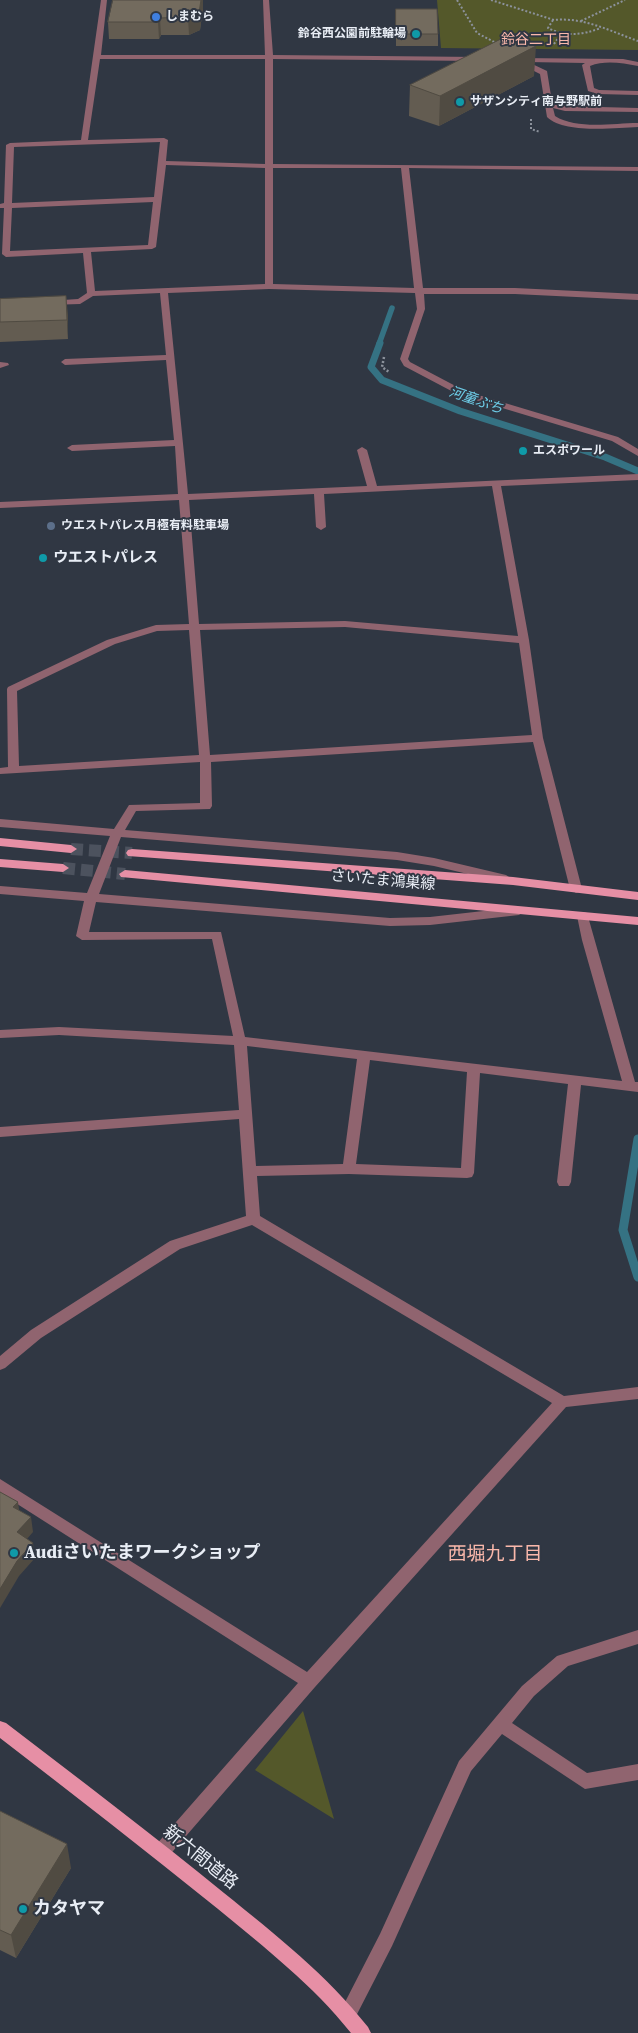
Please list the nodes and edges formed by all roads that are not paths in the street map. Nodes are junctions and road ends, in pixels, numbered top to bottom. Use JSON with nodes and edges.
{"nodes":[{"id":1,"x":104,"y":0,"type":"edge"},
{"id":2,"x":266,"y":0,"type":"edge"},
{"id":3,"x":97,"y":57,"type":"junction"},
{"id":4,"x":269,"y":57,"type":"junction"},
{"id":5,"x":486,"y":59,"type":"edge"},
{"id":6,"x":567,"y":60,"type":"junction"},
{"id":7,"x":597,"y":61,"type":"junction"},
{"id":8,"x":638,"y":64,"type":"edge"},
{"id":9,"x":544,"y":73,"type":"junction"},
{"id":10,"x":638,"y":92,"type":"edge"},
{"id":11,"x":550,"y":103,"type":"junction"},
{"id":12,"x":638,"y":110,"type":"edge"},
{"id":13,"x":638,"y":125,"type":"edge"},
{"id":14,"x":84,"y":143,"type":"junction"},
{"id":15,"x":162,"y":163,"type":"junction"},
{"id":16,"x":269,"y":166,"type":"junction"},
{"id":17,"x":405,"y":166,"type":"junction"},
{"id":18,"x":638,"y":169,"type":"edge"},
{"id":19,"x":158,"y":199,"type":"junction"},
{"id":20,"x":4,"y":206,"type":"edge"},
{"id":21,"x":87,"y":251,"type":"junction"},
{"id":22,"x":269,"y":286,"type":"junction"},
{"id":23,"x":420,"y":290,"type":"junction"},
{"id":24,"x":164,"y":291,"type":"junction"},
{"id":25,"x":91,"y":294,"type":"junction"},
{"id":26,"x":638,"y":297,"type":"edge"},
{"id":27,"x":45,"y":303,"type":"edge"},
{"id":28,"x":170,"y":358,"type":"junction"},
{"id":29,"x":65,"y":362,"type":"dead end"},
{"id":30,"x":179,"y":443,"type":"junction"},
{"id":31,"x":72,"y":448,"type":"dead end"},
{"id":32,"x":362,"y":450,"type":"dead end"},
{"id":33,"x":638,"y":453,"type":"edge"},
{"id":34,"x":636,"y":477,"type":"edge"},
{"id":35,"x":496,"y":483,"type":"junction"},
{"id":36,"x":372,"y":489,"type":"junction"},
{"id":37,"x":319,"y":492,"type":"junction"},
{"id":38,"x":182,"y":498,"type":"junction"},
{"id":39,"x":0,"y":505,"type":"edge"},
{"id":40,"x":321,"y":527,"type":"dead end"},
{"id":41,"x":194,"y":628,"type":"junction"},
{"id":42,"x":524,"y":640,"type":"junction"},
{"id":43,"x":538,"y":738,"type":"junction"},
{"id":44,"x":204,"y":758,"type":"junction"},
{"id":45,"x":0,"y":771,"type":"edge"},
{"id":46,"x":14,"y":771,"type":"junction"},
{"id":47,"x":0,"y":823,"type":"edge"},
{"id":48,"x":117,"y":833,"type":"junction"},
{"id":49,"x":0,"y":842,"type":"edge"},
{"id":50,"x":71,"y":849,"type":"tunnel mouth"},
{"id":51,"x":132,"y":853,"type":"tunnel mouth"},
{"id":52,"x":0,"y":863,"type":"edge"},
{"id":53,"x":63,"y":868,"type":"tunnel mouth"},
{"id":54,"x":125,"y":874,"type":"tunnel mouth"},
{"id":55,"x":513,"y":881,"type":"junction"},
{"id":56,"x":0,"y":890,"type":"edge"},
{"id":57,"x":576,"y":890,"type":"junction"},
{"id":58,"x":638,"y":896,"type":"edge"},
{"id":59,"x":91,"y":898,"type":"junction"},
{"id":60,"x":524,"y":910,"type":"junction"},
{"id":61,"x":583,"y":916,"type":"junction"},
{"id":62,"x":638,"y":920,"type":"edge"},
{"id":63,"x":0,"y":1034,"type":"edge"},
{"id":64,"x":240,"y":1041,"type":"junction"},
{"id":65,"x":364,"y":1055,"type":"junction"},
{"id":66,"x":474,"y":1068,"type":"junction"},
{"id":67,"x":575,"y":1080,"type":"junction"},
{"id":68,"x":634,"y":1087,"type":"edge"},
{"id":69,"x":245,"y":1114,"type":"junction"},
{"id":70,"x":0,"y":1132,"type":"edge"},
{"id":71,"x":349,"y":1169,"type":"junction"},
{"id":72,"x":249,"y":1171,"type":"junction"},
{"id":73,"x":564,"y":1182,"type":"dead end"},
{"id":74,"x":253,"y":1219,"type":"junction"},
{"id":75,"x":0,"y":1364,"type":"edge"},
{"id":76,"x":638,"y":1393,"type":"edge"},
{"id":77,"x":562,"y":1402,"type":"junction"},
{"id":78,"x":0,"y":1485,"type":"edge"},
{"id":79,"x":638,"y":1637,"type":"edge"},
{"id":80,"x":308,"y":1682,"type":"junction"},
{"id":81,"x":500,"y":1724,"type":"junction"},
{"id":82,"x":0,"y":1728,"type":"edge"},
{"id":83,"x":638,"y":1772,"type":"edge"},
{"id":84,"x":161,"y":1852,"type":"junction"},
{"id":85,"x":348,"y":2014,"type":"junction"},
{"id":86,"x":362,"y":2033,"type":"edge"}],
"edges":[{"from":1,"to":3,"type":"street"},
{"from":2,"to":4,"type":"street"},
{"from":3,"to":4,"type":"street"},
{"from":3,"to":14,"type":"street"},
{"from":4,"to":5,"type":"street"},
{"from":4,"to":16,"type":"street"},
{"from":6,"to":7,"type":"street"},
{"from":6,"to":9,"type":"street"},
{"from":6,"to":9,"type":"street"},
{"from":7,"to":8,"type":"street"},
{"from":7,"to":10,"type":"street"},
{"from":9,"to":11,"type":"street"},
{"from":11,"to":12,"type":"street"},
{"from":11,"to":13,"type":"street"},
{"from":14,"to":15,"type":"street"},
{"from":14,"to":20,"type":"street"},
{"from":15,"to":16,"type":"street"},
{"from":15,"to":19,"type":"street"},
{"from":16,"to":17,"type":"street"},
{"from":16,"to":22,"type":"street"},
{"from":17,"to":18,"type":"street"},
{"from":17,"to":23,"type":"street"},
{"from":19,"to":20,"type":"street"},
{"from":19,"to":21,"type":"street"},
{"from":20,"to":21,"type":"street"},
{"from":21,"to":25,"type":"street"},
{"from":22,"to":23,"type":"street"},
{"from":22,"to":24,"type":"street"},
{"from":23,"to":26,"type":"street"},
{"from":23,"to":33,"type":"street"},
{"from":24,"to":25,"type":"street"},
{"from":24,"to":28,"type":"street"},
{"from":25,"to":27,"type":"street"},
{"from":28,"to":29,"type":"street"},
{"from":28,"to":30,"type":"street"},
{"from":30,"to":31,"type":"street"},
{"from":30,"to":38,"type":"street"},
{"from":32,"to":36,"type":"street"},
{"from":34,"to":35,"type":"street"},
{"from":35,"to":36,"type":"street"},
{"from":35,"to":42,"type":"street"},
{"from":36,"to":37,"type":"street"},
{"from":37,"to":38,"type":"street"},
{"from":37,"to":40,"type":"street"},
{"from":38,"to":39,"type":"street"},
{"from":38,"to":41,"type":"street"},
{"from":41,"to":42,"type":"street"},
{"from":41,"to":44,"type":"street"},
{"from":41,"to":46,"type":"street"},
{"from":42,"to":43,"type":"street"},
{"from":43,"to":44,"type":"street"},
{"from":43,"to":57,"type":"street"},
{"from":44,"to":46,"type":"street"},
{"from":44,"to":48,"type":"street"},
{"from":45,"to":46,"type":"street"},
{"from":47,"to":48,"type":"street"},
{"from":48,"to":55,"type":"street"},
{"from":48,"to":59,"type":"street"},
{"from":49,"to":50,"type":"main road"},
{"from":51,"to":55,"type":"main road","name":"さいたま鴻巣線"},
{"from":52,"to":53,"type":"main road"},
{"from":54,"to":60,"type":"main road","name":"さいたま鴻巣線"},
{"from":55,"to":57,"type":"main road","name":"さいたま鴻巣線"},
{"from":56,"to":59,"type":"street"},
{"from":57,"to":58,"type":"main road","name":"さいたま鴻巣線"},
{"from":59,"to":60,"type":"street"},
{"from":59,"to":64,"type":"street"},
{"from":60,"to":61,"type":"main road","name":"さいたま鴻巣線"},
{"from":61,"to":62,"type":"main road","name":"さいたま鴻巣線"},
{"from":61,"to":68,"type":"street"},
{"from":63,"to":64,"type":"street"},
{"from":64,"to":65,"type":"street"},
{"from":64,"to":69,"type":"street"},
{"from":65,"to":66,"type":"street"},
{"from":65,"to":71,"type":"street"},
{"from":66,"to":67,"type":"street"},
{"from":66,"to":71,"type":"street"},
{"from":67,"to":68,"type":"street"},
{"from":67,"to":73,"type":"street"},
{"from":69,"to":70,"type":"street"},
{"from":69,"to":72,"type":"street"},
{"from":71,"to":72,"type":"street"},
{"from":72,"to":74,"type":"street"},
{"from":74,"to":75,"type":"street"},
{"from":74,"to":77,"type":"street"},
{"from":76,"to":77,"type":"street"},
{"from":77,"to":80,"type":"street"},
{"from":78,"to":80,"type":"street"},
{"from":79,"to":81,"type":"street"},
{"from":80,"to":84,"type":"street"},
{"from":81,"to":83,"type":"street"},
{"from":81,"to":85,"type":"street"},
{"from":82,"to":84,"type":"main road","name":"新六間道路"},
{"from":84,"to":85,"type":"main road","name":"新六間道路"},
{"from":85,"to":86,"type":"main road","name":"新六間道路"}]}
